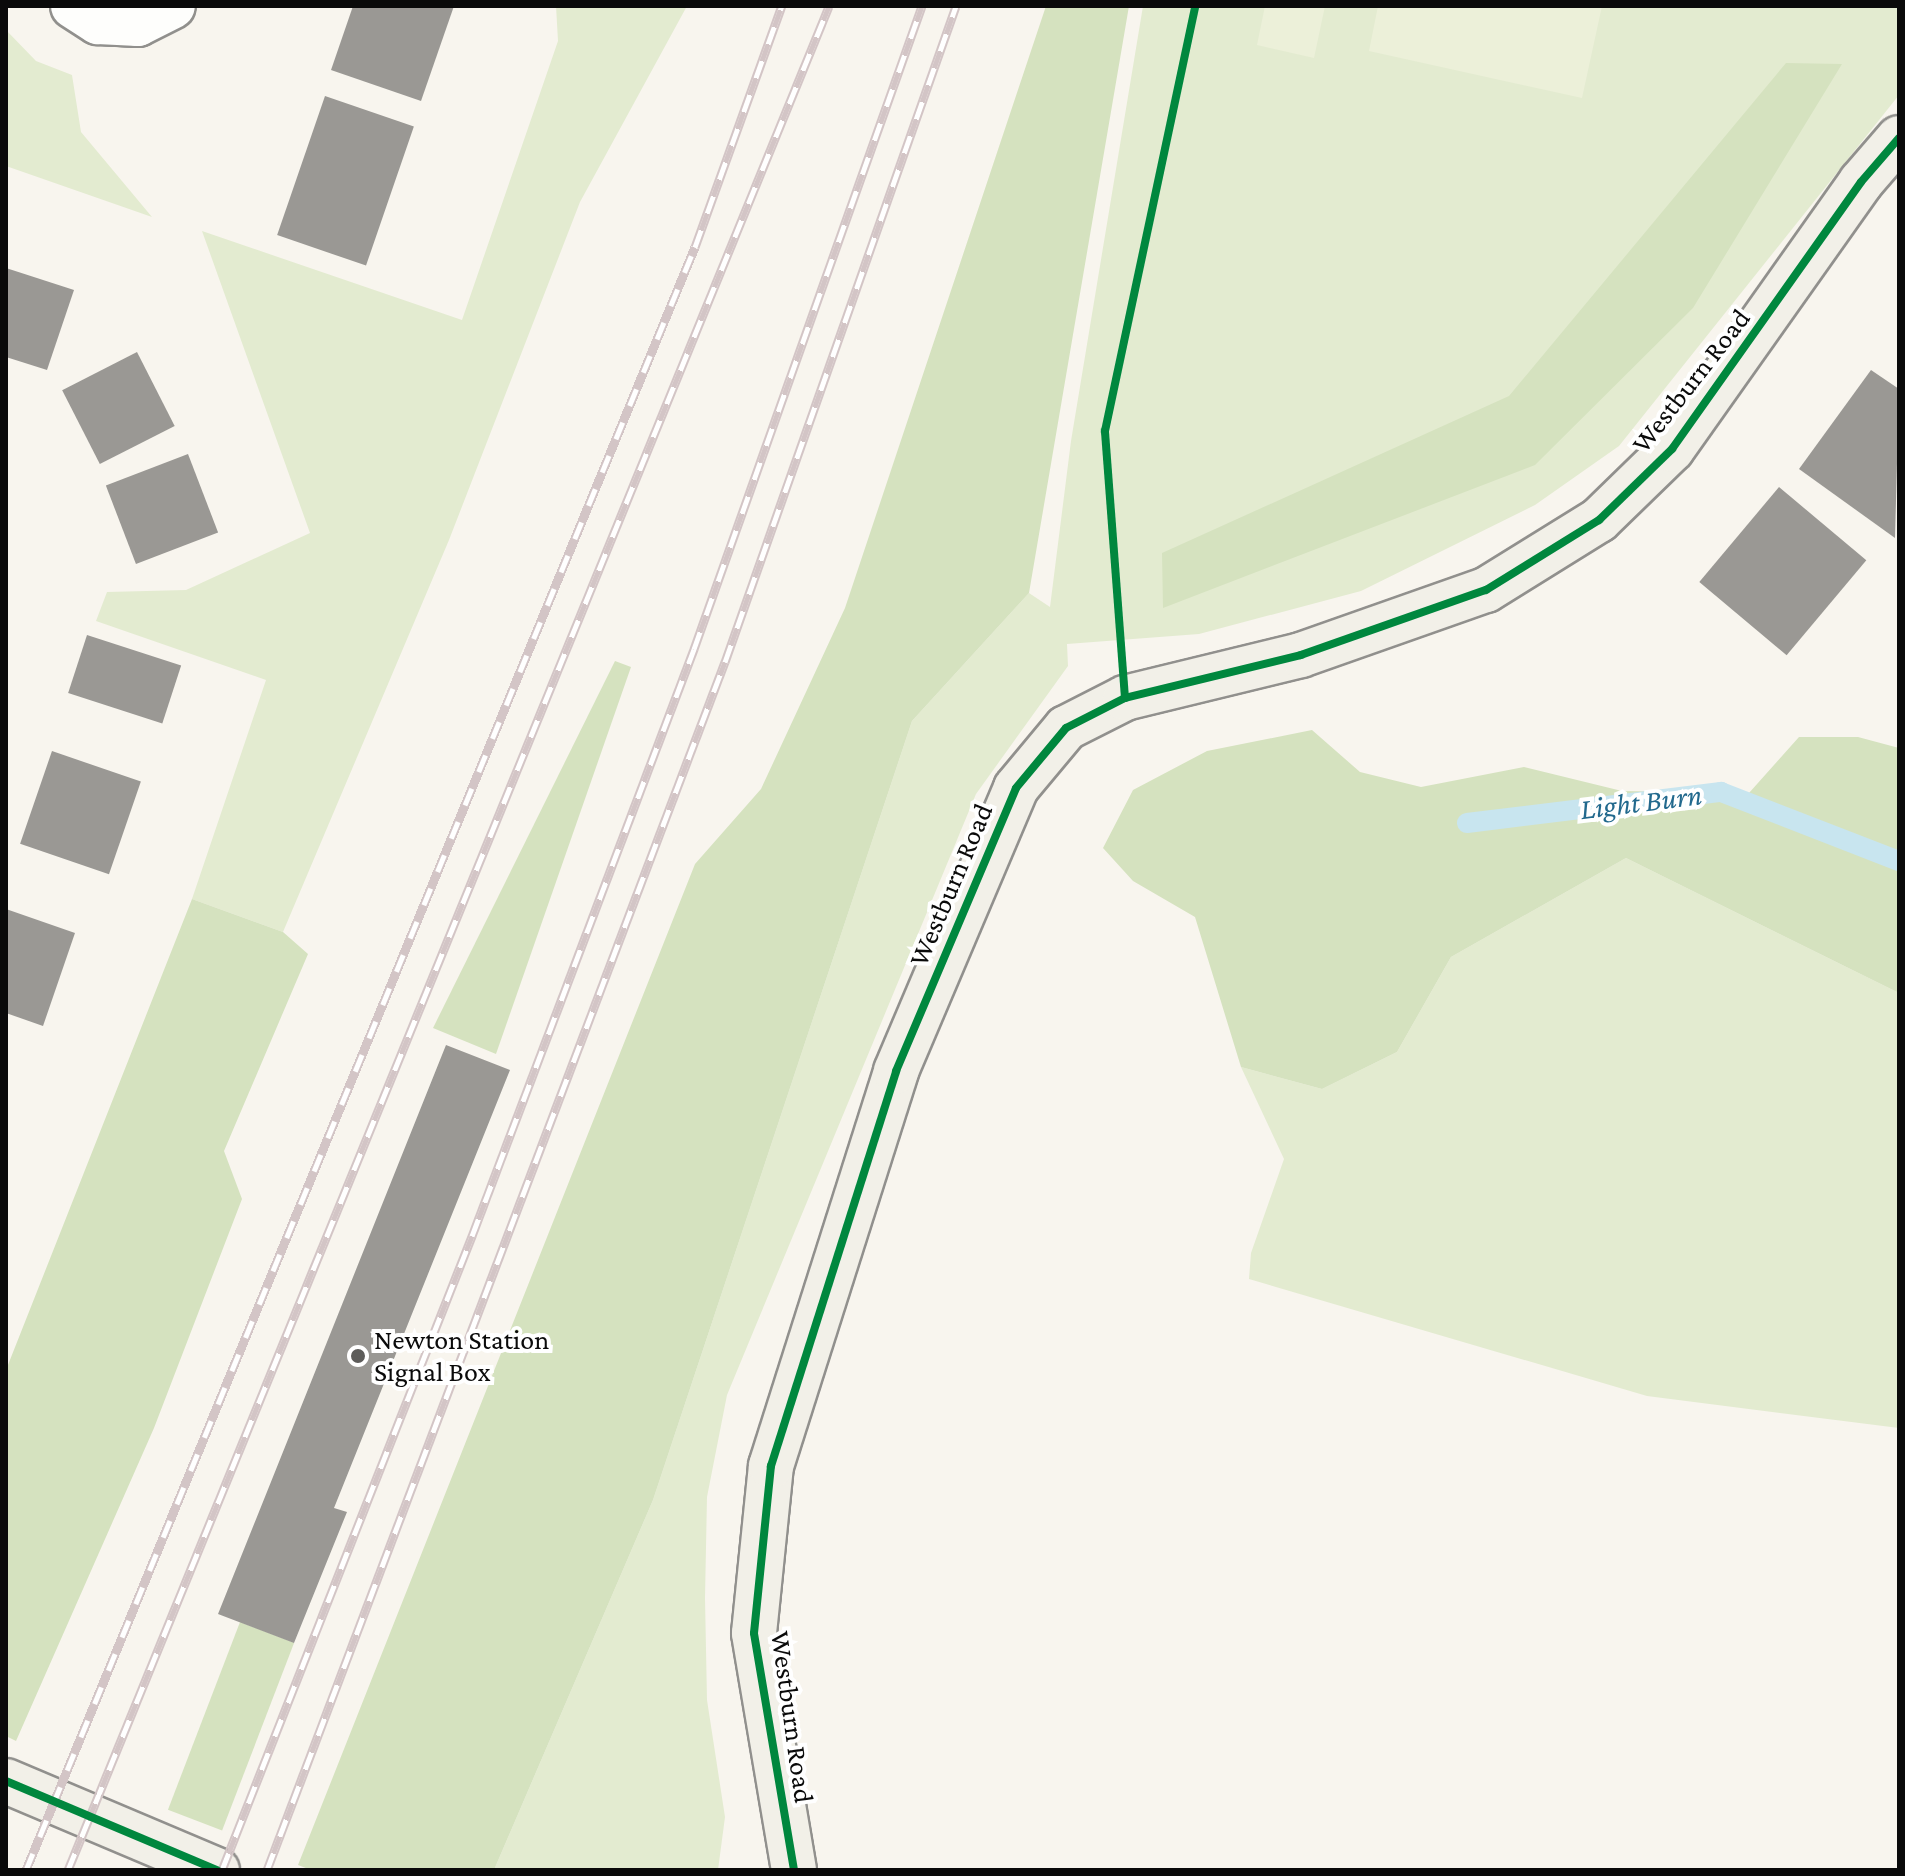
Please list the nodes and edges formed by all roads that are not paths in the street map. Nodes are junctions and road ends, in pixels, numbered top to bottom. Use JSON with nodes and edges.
{"nodes":[{"id":1,"x":73,"y":6,"type":"edge"},
{"id":2,"x":173,"y":6,"type":"edge"},
{"id":3,"x":1899,"y":138,"type":"edge"},
{"id":4,"x":6,"y":1781,"type":"edge"},
{"id":5,"x":217,"y":1870,"type":"edge"},
{"id":6,"x":794,"y":1870,"type":"edge"}],
"edges":[{"from":1,"to":2,"type":"street"},
{"from":3,"to":6,"type":"street","name":"Westburn Road"},
{"from":4,"to":5,"type":"street"}]}
